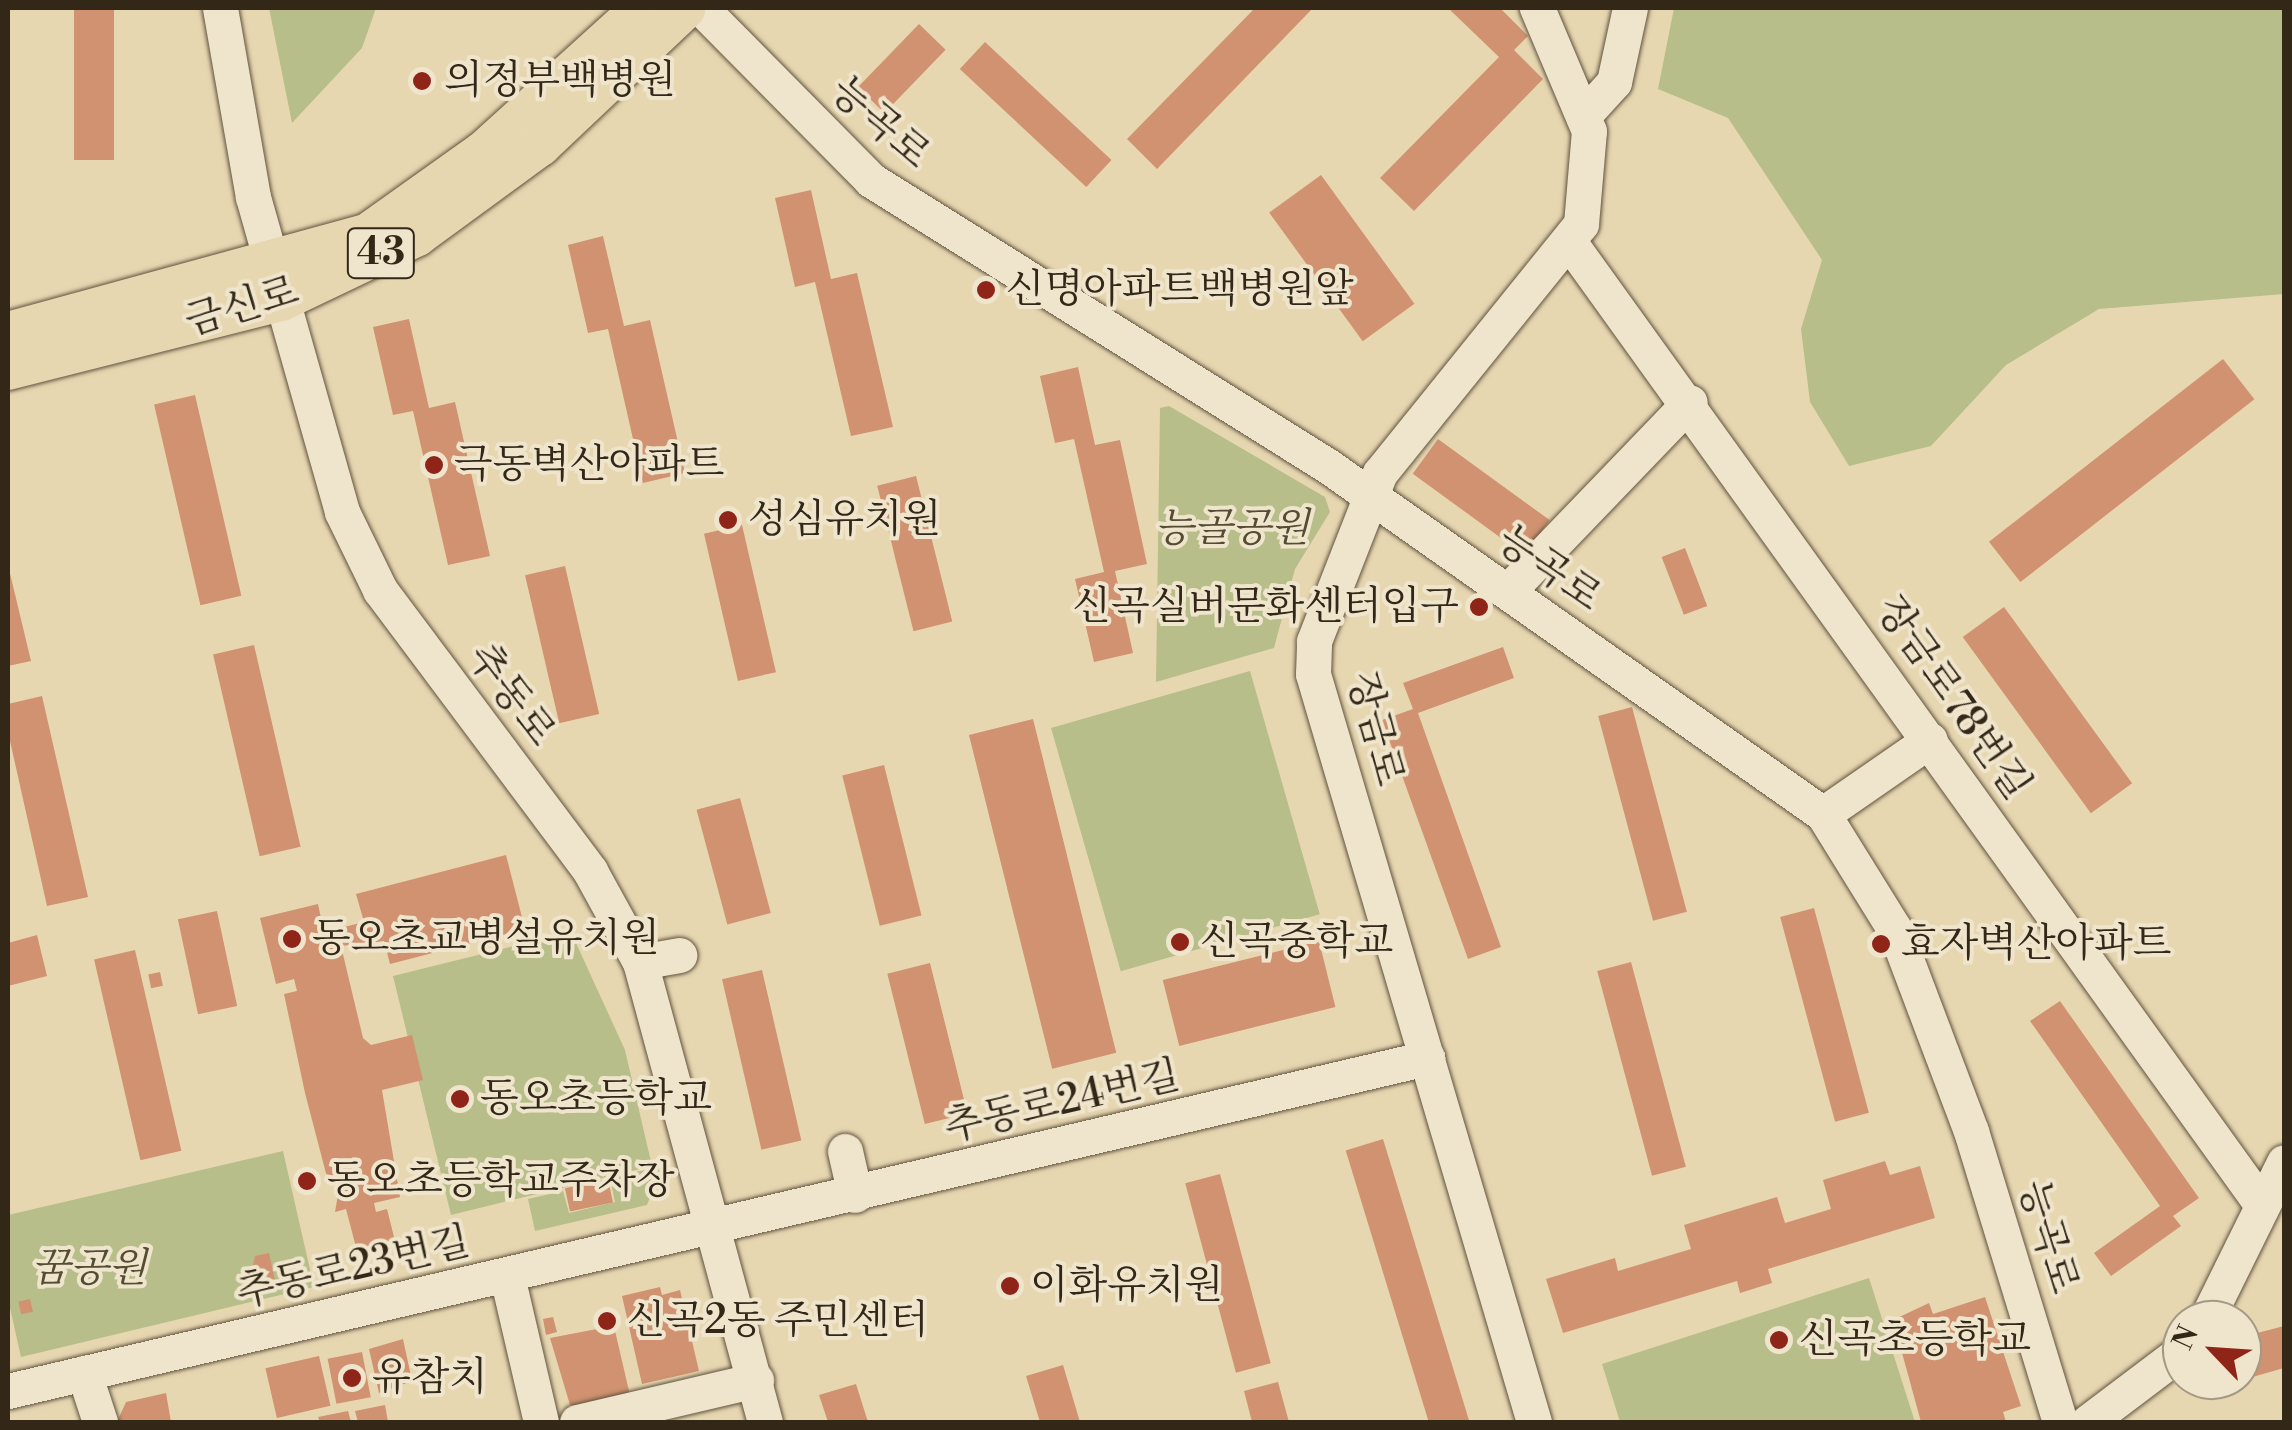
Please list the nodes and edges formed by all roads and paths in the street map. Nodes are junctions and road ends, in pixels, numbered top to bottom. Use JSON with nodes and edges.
{"nodes":[{"id":1,"x":220,"y":8,"type":"edge"},
{"id":2,"x":644,"y":8,"type":"edge"},
{"id":3,"x":685,"y":8,"type":"edge"},
{"id":4,"x":701,"y":8,"type":"edge"},
{"id":5,"x":1537,"y":8,"type":"edge"},
{"id":6,"x":1630,"y":8,"type":"edge"},
{"id":7,"x":1583,"y":116,"type":"junction"},
{"id":8,"x":1570,"y":243,"type":"junction"},
{"id":9,"x":276,"y":282,"type":"junction"},
{"id":10,"x":8,"y":333,"type":"edge"},
{"id":11,"x":8,"y":370,"type":"edge"},
{"id":12,"x":1690,"y":402,"type":"junction"},
{"id":13,"x":1367,"y":498,"type":"junction"},
{"id":14,"x":1508,"y":591,"type":"junction"},
{"id":15,"x":1930,"y":740,"type":"junction"},
{"id":16,"x":1824,"y":814,"type":"junction"},
{"id":17,"x":680,"y":954,"type":"dead end"},
{"id":18,"x":640,"y":962,"type":"junction"},
{"id":19,"x":1427,"y":1058,"type":"junction"},
{"id":20,"x":846,"y":1151,"type":"dead end"},
{"id":21,"x":2284,"y":1162,"type":"edge"},
{"id":22,"x":855,"y":1195,"type":"junction"},
{"id":23,"x":2262,"y":1205,"type":"junction"},
{"id":24,"x":716,"y":1228,"type":"junction"},
{"id":25,"x":507,"y":1276,"type":"junction"},
{"id":26,"x":2216,"y":1300,"type":"edge"},
{"id":27,"x":2162,"y":1365,"type":"edge"},
{"id":28,"x":84,"y":1373,"type":"junction"},
{"id":29,"x":756,"y":1380,"type":"junction"},
{"id":30,"x":8,"y":1390,"type":"edge"},
{"id":31,"x":100,"y":1422,"type":"edge"},
{"id":32,"x":541,"y":1422,"type":"edge"},
{"id":33,"x":577,"y":1422,"type":"edge"},
{"id":34,"x":765,"y":1422,"type":"edge"},
{"id":35,"x":1534,"y":1422,"type":"edge"},
{"id":36,"x":2060,"y":1422,"type":"edge"},
{"id":37,"x":2088,"y":1422,"type":"edge"}],
"edges":[{"from":1,"to":9,"type":"street","name":"추동로"},
{"from":2,"to":9,"type":"main road","name":"금신로","number":"43"},
{"from":3,"to":9,"type":"main road","name":"금신로","number":"43"},
{"from":4,"to":13,"type":"street","name":"능곡로"},
{"from":5,"to":7,"type":"street","name":"장금로"},
{"from":6,"to":7,"type":"street"},
{"from":7,"to":8,"type":"street","name":"장금로"},
{"from":8,"to":12,"type":"street","name":"장금로78번길"},
{"from":8,"to":13,"type":"street","name":"장금로"},
{"from":9,"to":10,"type":"main road","name":"금신로","number":"43"},
{"from":9,"to":11,"type":"main road","name":"금신로","number":"43"},
{"from":9,"to":18,"type":"street","name":"추동로"},
{"from":12,"to":14,"type":"street"},
{"from":12,"to":15,"type":"street","name":"장금로78번길"},
{"from":13,"to":14,"type":"street","name":"능곡로"},
{"from":13,"to":19,"type":"street","name":"장금로"},
{"from":14,"to":16,"type":"street","name":"능곡로"},
{"from":15,"to":16,"type":"street"},
{"from":15,"to":23,"type":"street","name":"장금로78번길"},
{"from":16,"to":36,"type":"street","name":"능곡로"},
{"from":17,"to":18,"type":"street"},
{"from":18,"to":24,"type":"street","name":"추동로"},
{"from":19,"to":22,"type":"street","name":"추동로24번길"},
{"from":19,"to":35,"type":"street","name":"장금로"},
{"from":20,"to":22,"type":"street"},
{"from":21,"to":23,"type":"street"},
{"from":22,"to":24,"type":"street","name":"추동로24번길"},
{"from":23,"to":26,"type":"street"},
{"from":24,"to":25,"type":"street","name":"추동로23번길"},
{"from":24,"to":29,"type":"street","name":"추동로"},
{"from":25,"to":28,"type":"street","name":"추동로23번길"},
{"from":25,"to":32,"type":"street"},
{"from":27,"to":37,"type":"street"},
{"from":28,"to":30,"type":"street","name":"추동로23번길"},
{"from":28,"to":31,"type":"street"},
{"from":29,"to":33,"type":"street"},
{"from":29,"to":34,"type":"street","name":"추동로"}]}
